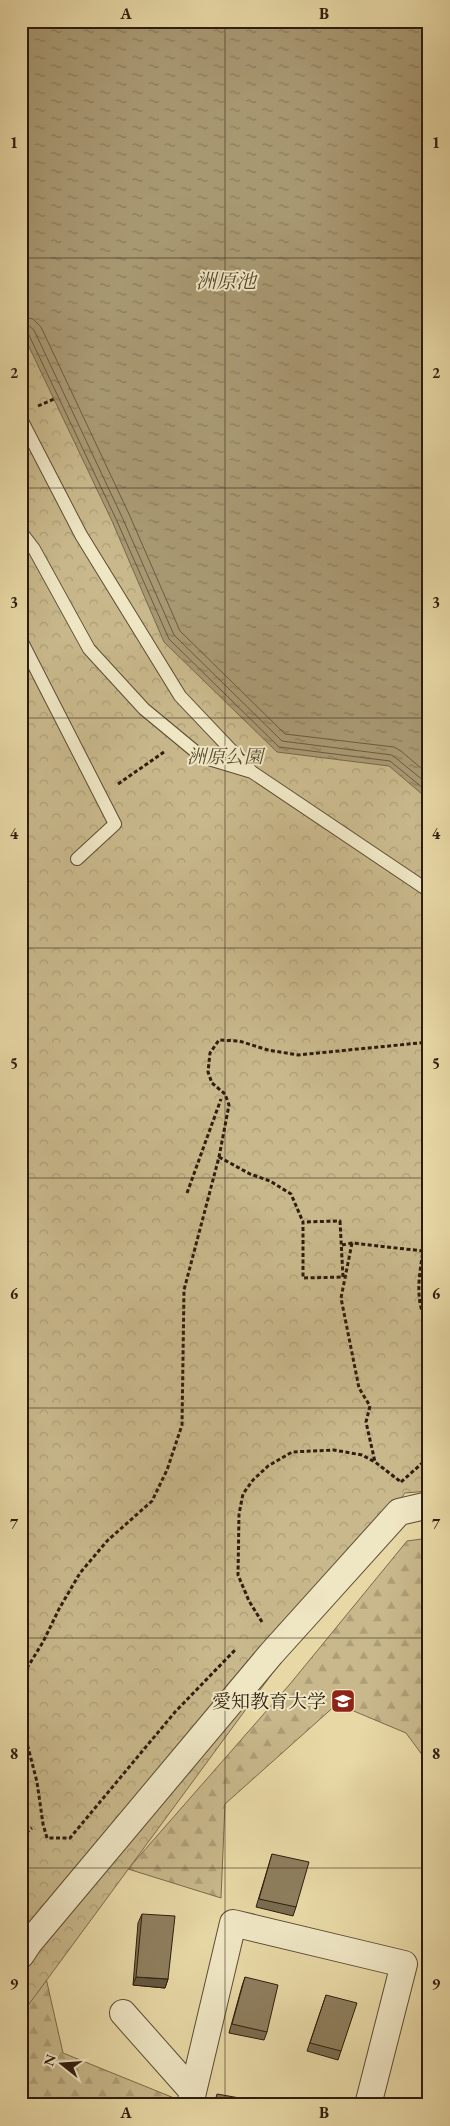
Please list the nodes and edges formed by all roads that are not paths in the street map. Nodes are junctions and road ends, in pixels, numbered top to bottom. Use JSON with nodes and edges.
{"nodes":[{"id":1,"x":21,"y":419,"type":"edge"},
{"id":2,"x":21,"y":532,"type":"edge"},
{"id":3,"x":21,"y":640,"type":"edge"},
{"id":4,"x":252,"y":772,"type":"junction"},
{"id":5,"x":77,"y":859,"type":"dead end"},
{"id":6,"x":429,"y":891,"type":"edge"},
{"id":7,"x":429,"y":1505,"type":"edge"},
{"id":8,"x":21,"y":1955,"type":"edge"},
{"id":9,"x":123,"y":2013,"type":"dead end"},
{"id":10,"x":191,"y":2098,"type":"edge"},
{"id":11,"x":368,"y":2105,"type":"edge"}],
"edges":[{"from":1,"to":4,"type":"lane"},
{"from":2,"to":4,"type":"lane"},
{"from":3,"to":5,"type":"lane"},
{"from":4,"to":6,"type":"lane"},
{"from":7,"to":8,"type":"street"},
{"from":9,"to":10,"type":"street"},
{"from":10,"to":11,"type":"street"}]}
